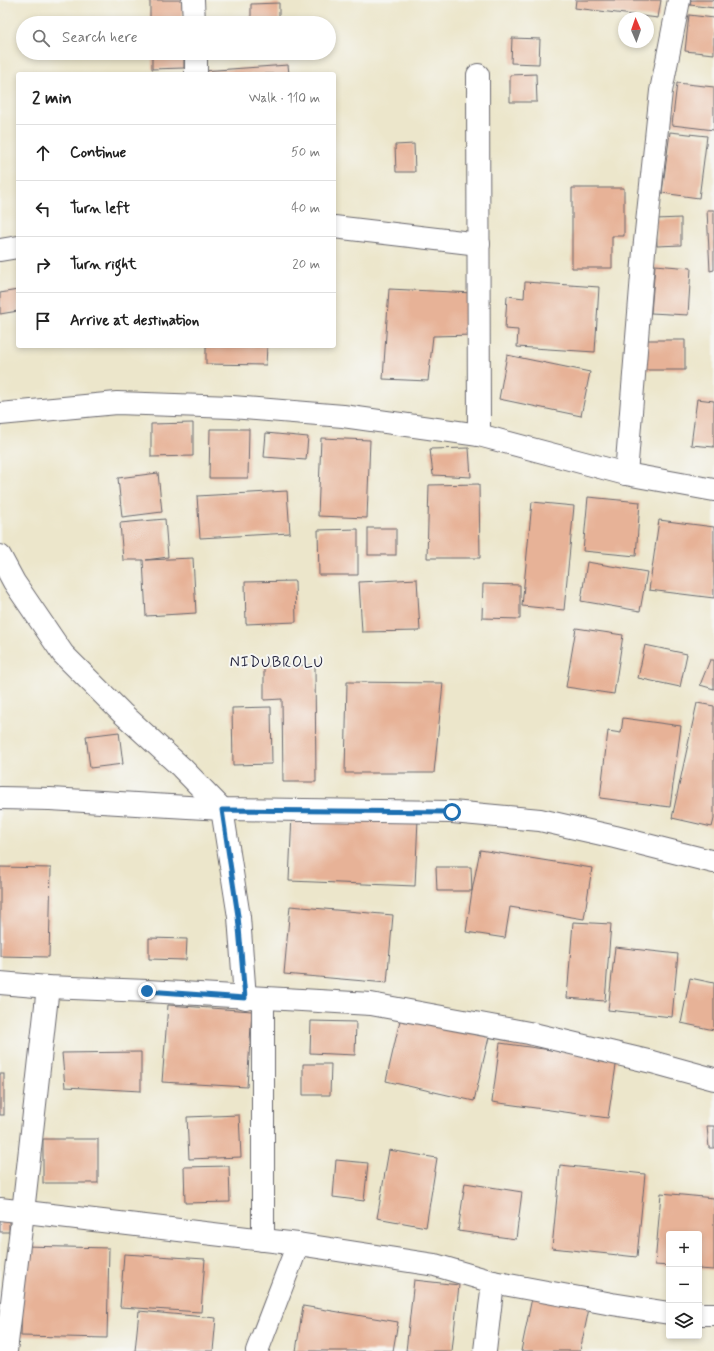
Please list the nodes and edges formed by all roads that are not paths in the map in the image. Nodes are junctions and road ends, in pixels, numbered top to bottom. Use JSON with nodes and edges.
{"nodes":[{"id":1,"x":193,"y":0,"type":"edge"},
{"id":2,"x":679,"y":0,"type":"edge"},
{"id":3,"x":194,"y":16,"type":"edge"},
{"id":4,"x":196,"y":60,"type":"edge"},
{"id":5,"x":196,"y":72,"type":"edge"},
{"id":6,"x":478,"y":75,"type":"dead end"},
{"id":7,"x":336,"y":227,"type":"edge"},
{"id":8,"x":479,"y":244,"type":"junction"},
{"id":9,"x":16,"y":247,"type":"edge"},
{"id":10,"x":0,"y":250,"type":"edge"},
{"id":11,"x":0,"y":414,"type":"edge"},
{"id":12,"x":479,"y":435,"type":"junction"},
{"id":13,"x":626,"y":474,"type":"junction"},
{"id":14,"x":714,"y":490,"type":"edge"},
{"id":15,"x":0,"y":556,"type":"edge"},
{"id":16,"x":7,"y":584,"type":"edge"},
{"id":17,"x":0,"y":798,"type":"edge"},
{"id":18,"x":222,"y":810,"type":"junction"},
{"id":19,"x":714,"y":862,"type":"edge"},
{"id":20,"x":0,"y":983,"type":"edge"},
{"id":21,"x":48,"y":988,"type":"junction"},
{"id":22,"x":254,"y":998,"type":"junction"},
{"id":23,"x":714,"y":1078,"type":"edge"},
{"id":24,"x":0,"y":1209,"type":"edge"},
{"id":25,"x":23,"y":1212,"type":"junction"},
{"id":26,"x":264,"y":1240,"type":"junction"},
{"id":27,"x":298,"y":1244,"type":"junction"},
{"id":28,"x":493,"y":1282,"type":"junction"},
{"id":29,"x":666,"y":1313,"type":"edge"},
{"id":30,"x":702,"y":1314,"type":"edge"},
{"id":31,"x":714,"y":1314,"type":"edge"},
{"id":32,"x":6,"y":1351,"type":"edge"},
{"id":33,"x":257,"y":1351,"type":"edge"},
{"id":34,"x":485,"y":1351,"type":"edge"}],
"edges":[{"from":1,"to":3,"type":"street"},
{"from":2,"to":13,"type":"street"},
{"from":4,"to":5,"type":"street"},
{"from":6,"to":8,"type":"street"},
{"from":7,"to":8,"type":"street"},
{"from":8,"to":12,"type":"street"},
{"from":9,"to":10,"type":"street"},
{"from":11,"to":12,"type":"street"},
{"from":12,"to":13,"type":"street"},
{"from":13,"to":14,"type":"street"},
{"from":15,"to":16,"type":"street"},
{"from":16,"to":18,"type":"street"},
{"from":17,"to":18,"type":"street"},
{"from":18,"to":19,"type":"street"},
{"from":18,"to":22,"type":"street"},
{"from":20,"to":21,"type":"street"},
{"from":21,"to":22,"type":"street"},
{"from":21,"to":25,"type":"street"},
{"from":22,"to":23,"type":"street"},
{"from":22,"to":26,"type":"street"},
{"from":24,"to":25,"type":"street"},
{"from":25,"to":26,"type":"street"},
{"from":25,"to":32,"type":"street"},
{"from":26,"to":27,"type":"street"},
{"from":27,"to":28,"type":"street"},
{"from":27,"to":33,"type":"street"},
{"from":28,"to":29,"type":"street"},
{"from":28,"to":34,"type":"street"},
{"from":30,"to":31,"type":"street"}]}
